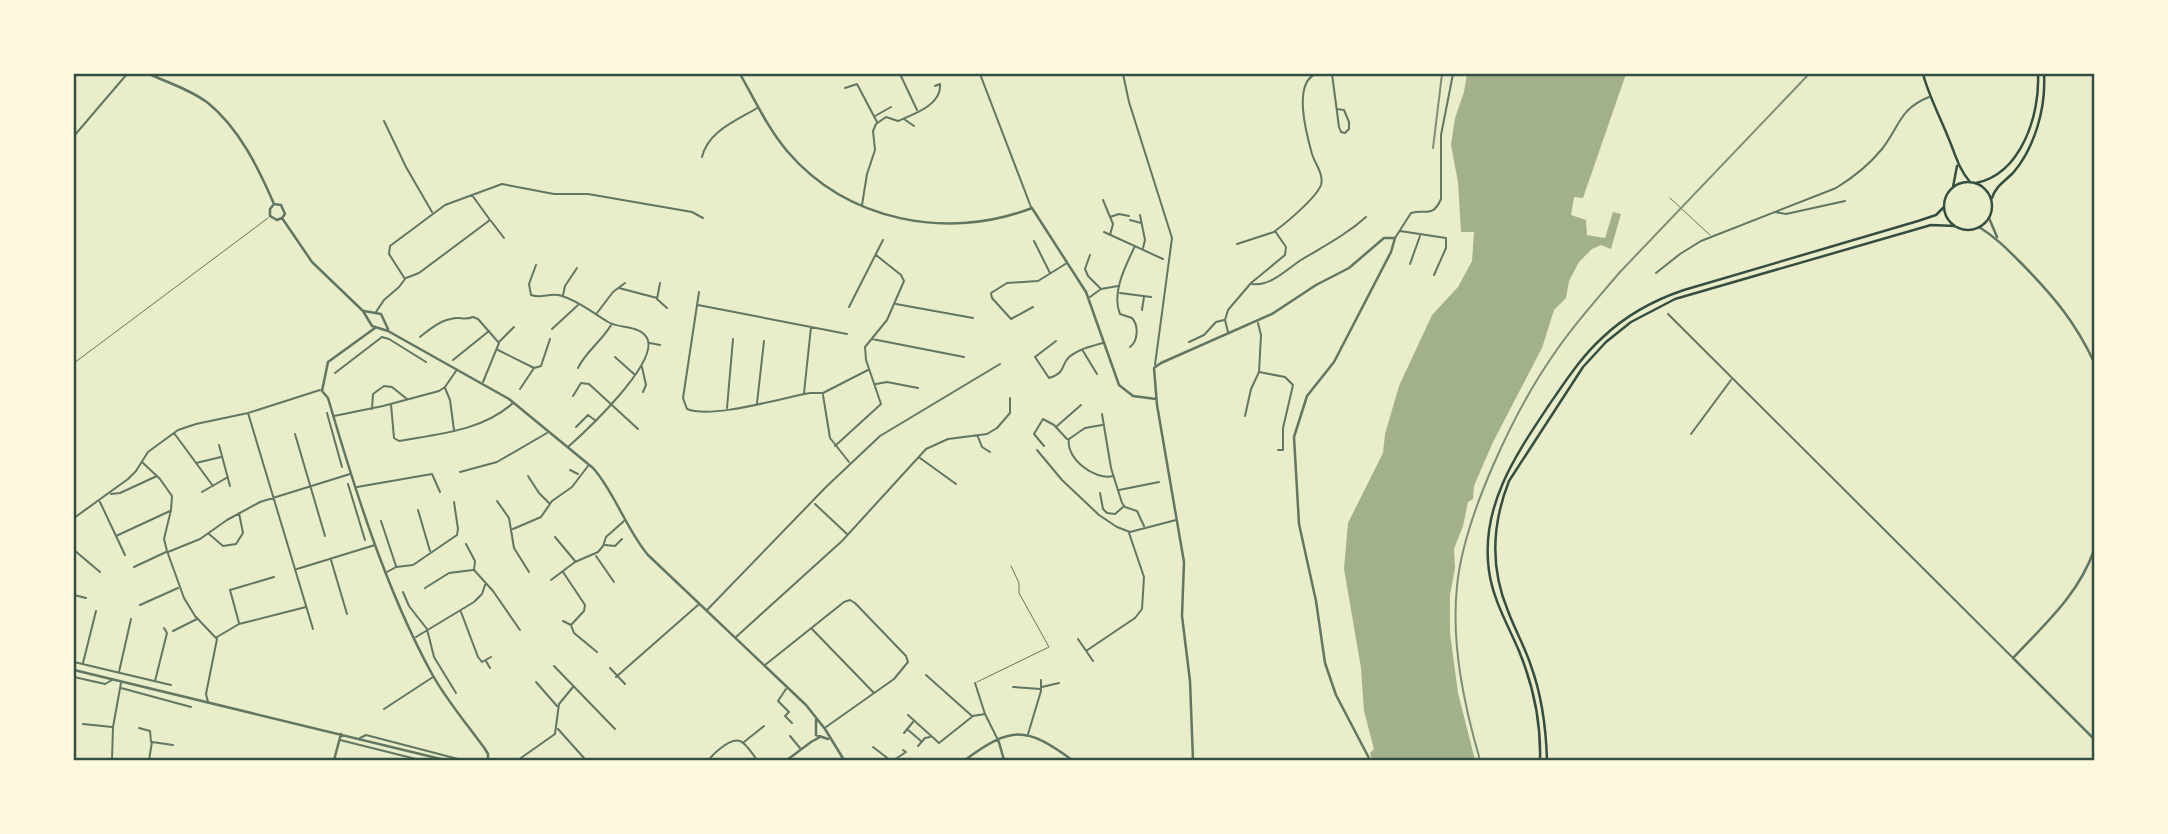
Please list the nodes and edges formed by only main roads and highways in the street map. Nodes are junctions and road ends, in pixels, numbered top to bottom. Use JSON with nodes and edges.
{"nodes":[{"id":1,"x":1923,"y":74,"type":"edge"},
{"id":2,"x":2039,"y":74,"type":"edge"},
{"id":3,"x":2044,"y":74,"type":"edge"},
{"id":4,"x":1957,"y":164,"type":"junction"},
{"id":5,"x":1970,"y":182,"type":"junction"},
{"id":6,"x":1976,"y":183,"type":"junction"},
{"id":7,"x":1953,"y":187,"type":"junction"},
{"id":8,"x":1992,"y":200,"type":"junction"},
{"id":9,"x":1944,"y":207,"type":"junction"},
{"id":10,"x":1955,"y":226,"type":"junction"},
{"id":11,"x":1540,"y":761,"type":"edge"},
{"id":12,"x":1547,"y":761,"type":"edge"}],
"edges":[{"from":1,"to":4,"type":"main road"},
{"from":2,"to":6,"type":"main road"},
{"from":3,"to":8,"type":"main road"},
{"from":4,"to":5,"type":"main road"},
{"from":4,"to":7,"type":"main road"},
{"from":5,"to":6,"type":"main road"},
{"from":5,"to":7,"type":"main road"},
{"from":6,"to":8,"type":"main road"},
{"from":7,"to":9,"type":"main road"},
{"from":8,"to":10,"type":"main road"},
{"from":9,"to":10,"type":"main road"},
{"from":9,"to":11,"type":"main road"},
{"from":10,"to":12,"type":"main road"}]}
